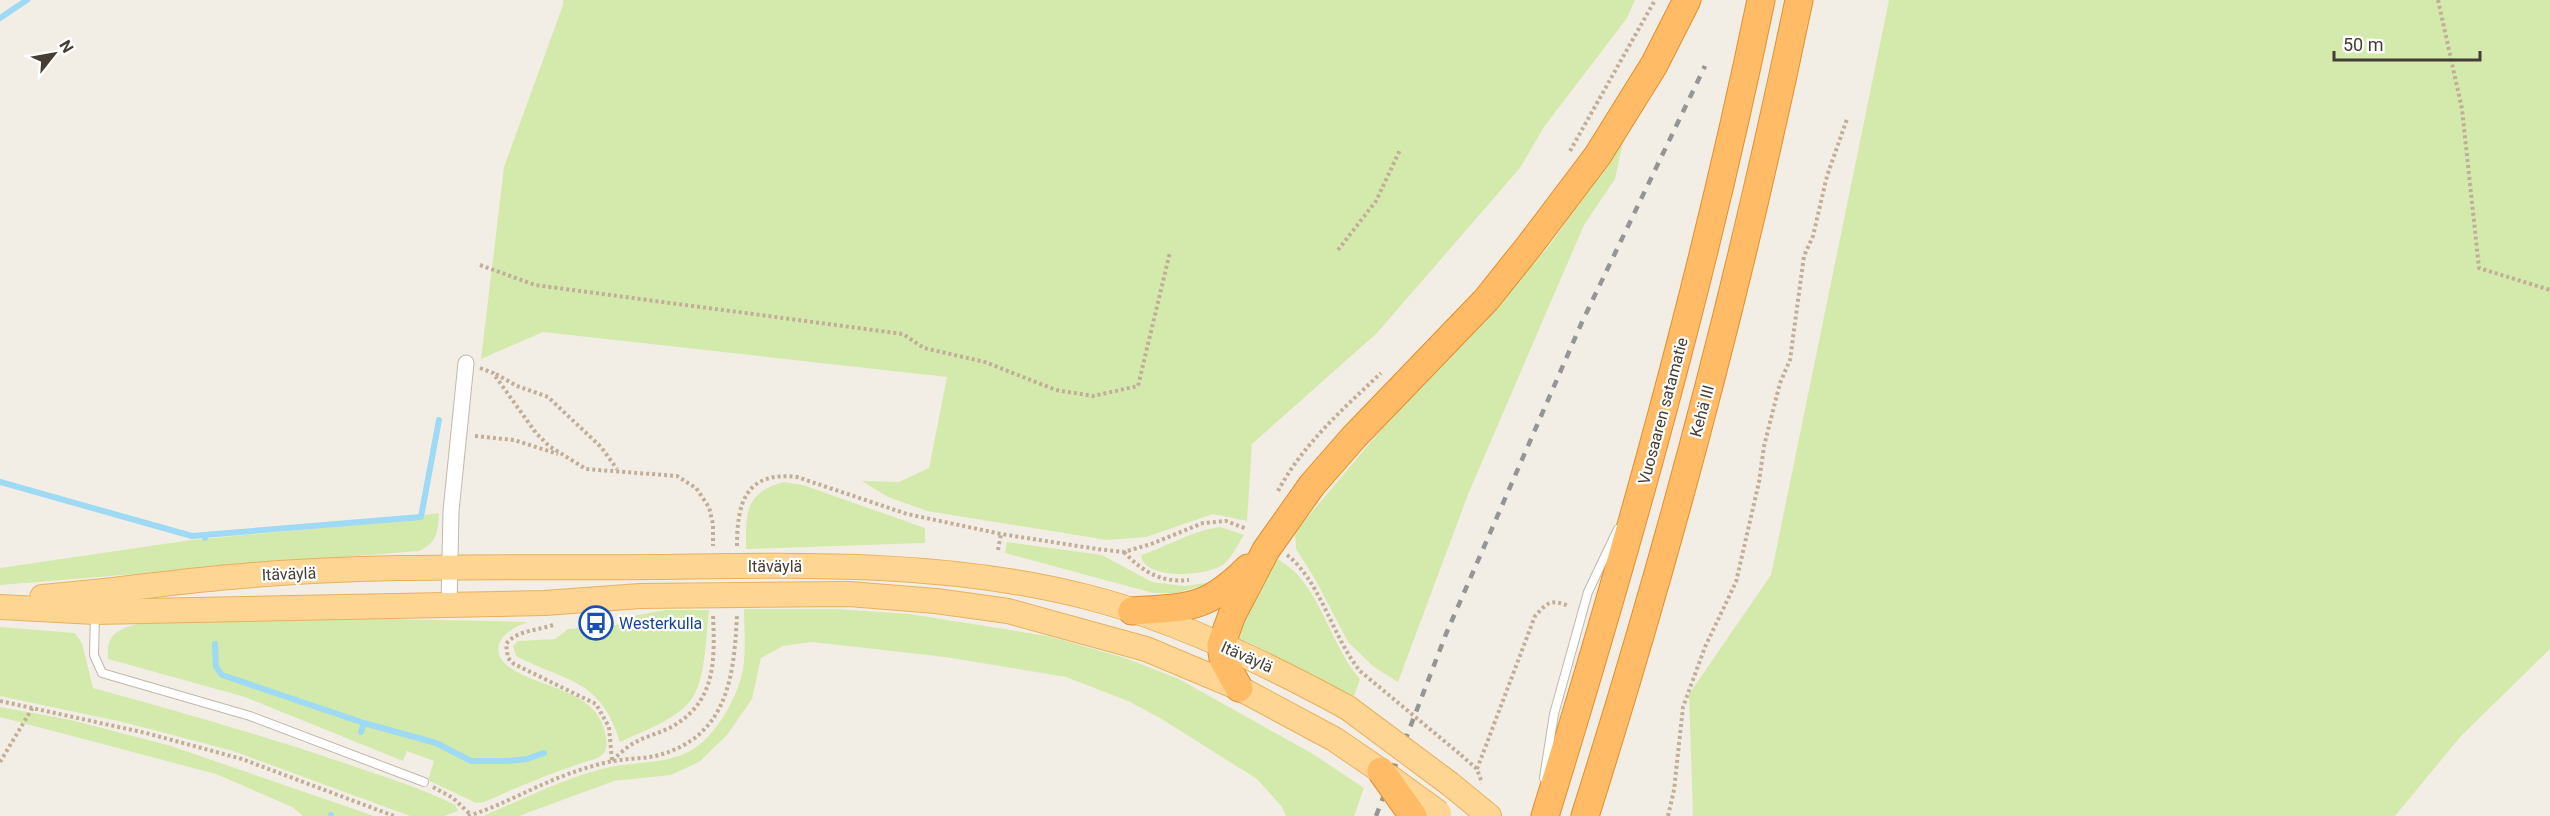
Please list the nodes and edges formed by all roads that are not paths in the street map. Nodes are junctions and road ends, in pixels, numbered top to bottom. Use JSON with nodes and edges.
{"nodes":[{"id":1,"x":1687,"y":0,"type":"edge"},
{"id":2,"x":1761,"y":0,"type":"edge"},
{"id":3,"x":1799,"y":0,"type":"edge"},
{"id":4,"x":466,"y":363,"type":"road end"},
{"id":5,"x":1653,"y":454,"type":"junction"},
{"id":6,"x":1273,"y":551,"type":"junction"},
{"id":7,"x":449,"y":567,"type":"junction"},
{"id":8,"x":0,"y":600,"type":"edge"},
{"id":9,"x":449,"y":604,"type":"junction"},
{"id":10,"x":0,"y":608,"type":"edge"},
{"id":11,"x":1132,"y":611,"type":"junction"},
{"id":12,"x":95,"y":612,"type":"junction"},
{"id":13,"x":1221,"y":645,"type":"junction"},
{"id":14,"x":1239,"y":688,"type":"junction"},
{"id":15,"x":1381,"y":771,"type":"joint"},
{"id":16,"x":424,"y":782,"type":"road end"},
{"id":17,"x":1543,"y":782,"type":"dead end"},
{"id":18,"x":1542,"y":810,"type":"edge"},
{"id":19,"x":1431,"y":815,"type":"edge"},
{"id":20,"x":1489,"y":816,"type":"edge"},
{"id":21,"x":1538,"y":816,"type":"edge"},
{"id":22,"x":1585,"y":816,"type":"edge"}],
"edges":[{"from":1,"to":6,"type":"highway"},
{"from":2,"to":5,"type":"highway","name":"Vuosaaren satamatie"},
{"from":3,"to":22,"type":"highway","name":"Kehä III"},
{"from":4,"to":7,"type":"street"},
{"from":5,"to":17,"type":"lane"},
{"from":5,"to":18,"type":"highway","name":"Vuosaaren satamatie"},
{"from":6,"to":11,"type":"highway"},
{"from":6,"to":13,"type":"highway"},
{"from":7,"to":8,"type":"main road","name":"Itäväylä"},
{"from":7,"to":9,"type":"street"},
{"from":7,"to":11,"type":"main road","name":"Itäväylä"},
{"from":9,"to":12,"type":"main road","name":"Itäväylä"},
{"from":9,"to":14,"type":"main road","name":"Itäväylä"},
{"from":10,"to":12,"type":"main road","name":"Itäväylä"},
{"from":11,"to":13,"type":"main road","name":"Itäväylä"},
{"from":12,"to":16,"type":"lane"},
{"from":13,"to":14,"type":"highway"},
{"from":13,"to":20,"type":"main road","name":"Itäväylä","bridge":true},
{"from":14,"to":15,"type":"main road","name":"Itäväylä"},
{"from":15,"to":19,"type":"highway","bridge":true},
{"from":18,"to":21,"type":"lane"}]}
